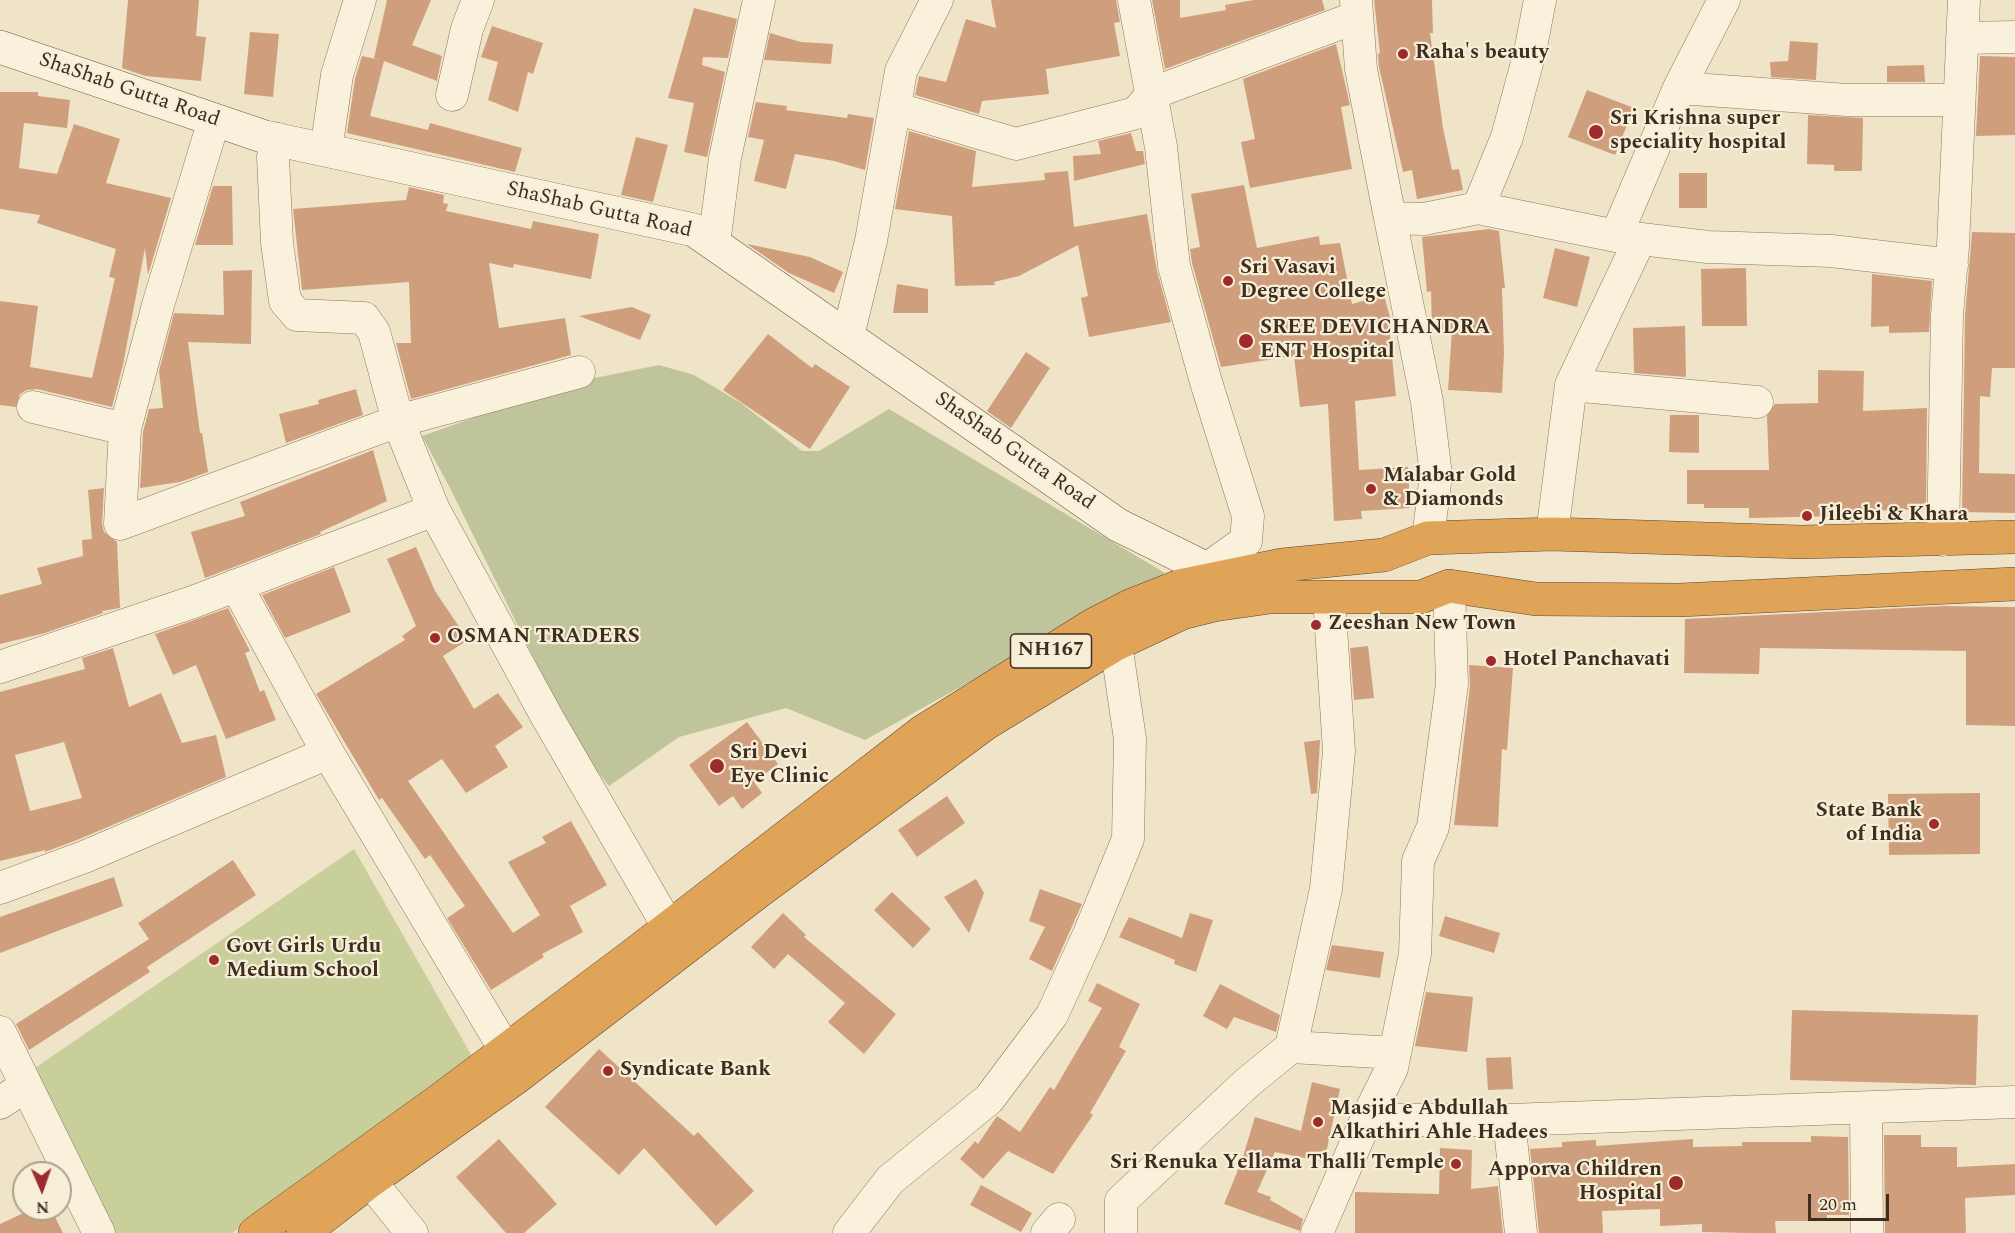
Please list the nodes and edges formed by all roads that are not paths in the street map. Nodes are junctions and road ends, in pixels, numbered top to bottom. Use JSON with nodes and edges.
{"nodes":[{"id":1,"x":360,"y":0,"type":"edge"},
{"id":2,"x":478,"y":0,"type":"edge"},
{"id":3,"x":759,"y":0,"type":"edge"},
{"id":4,"x":938,"y":0,"type":"edge"},
{"id":5,"x":1134,"y":0,"type":"edge"},
{"id":6,"x":1540,"y":0,"type":"edge"},
{"id":7,"x":1724,"y":0,"type":"edge"},
{"id":8,"x":1964,"y":0,"type":"edge"},
{"id":9,"x":1356,"y":8,"type":"edge"},
{"id":10,"x":2015,"y":37,"type":"edge"},
{"id":11,"x":1962,"y":38,"type":"junction"},
{"id":12,"x":0,"y":47,"type":"edge"},
{"id":13,"x":1679,"y":88,"type":"junction"},
{"id":14,"x":1153,"y":93,"type":"junction"},
{"id":15,"x":452,"y":95,"type":"dead end"},
{"id":16,"x":1959,"y":100,"type":"junction"},
{"id":17,"x":895,"y":108,"type":"junction"},
{"id":18,"x":214,"y":120,"type":"junction"},
{"id":19,"x":278,"y":139,"type":"junction"},
{"id":20,"x":326,"y":150,"type":"junction"},
{"id":21,"x":1478,"y":208,"type":"junction"},
{"id":22,"x":1390,"y":218,"type":"junction"},
{"id":23,"x":1628,"y":238,"type":"junction"},
{"id":24,"x":714,"y":244,"type":"junction"},
{"id":25,"x":1952,"y":265,"type":"junction"},
{"id":26,"x":848,"y":336,"type":"junction"},
{"id":27,"x":579,"y":372,"type":"dead end"},
{"id":28,"x":1571,"y":385,"type":"junction"},
{"id":29,"x":1757,"y":402,"type":"dead end"},
{"id":30,"x":33,"y":407,"type":"dead end"},
{"id":31,"x":398,"y":421,"type":"junction"},
{"id":32,"x":125,"y":429,"type":"junction"},
{"id":33,"x":434,"y":510,"type":"junction"},
{"id":34,"x":1552,"y":534,"type":"junction"},
{"id":35,"x":2015,"y":537,"type":"edge"},
{"id":36,"x":1428,"y":538,"type":"junction"},
{"id":37,"x":1943,"y":540,"type":"junction"},
{"id":38,"x":1212,"y":573,"type":"junction"},
{"id":39,"x":2015,"y":584,"type":"edge"},
{"id":40,"x":236,"y":585,"type":"junction"},
{"id":41,"x":1449,"y":586,"type":"junction"},
{"id":42,"x":1329,"y":597,"type":"junction"},
{"id":43,"x":1252,"y":599,"type":"junction"},
{"id":44,"x":1116,"y":644,"type":"junction"},
{"id":45,"x":0,"y":667,"type":"edge"},
{"id":46,"x":328,"y":753,"type":"junction"},
{"id":47,"x":0,"y":888,"type":"edge"},
{"id":48,"x":669,"y":928,"type":"junction"},
{"id":49,"x":0,"y":1032,"type":"edge"},
{"id":50,"x":1291,"y":1047,"type":"junction"},
{"id":51,"x":506,"y":1051,"type":"junction"},
{"id":52,"x":1395,"y":1053,"type":"junction"},
{"id":53,"x":25,"y":1086,"type":"junction"},
{"id":54,"x":2015,"y":1102,"type":"edge"},
{"id":55,"x":0,"y":1103,"type":"edge"},
{"id":56,"x":1866,"y":1109,"type":"junction"},
{"id":57,"x":1366,"y":1120,"type":"junction"},
{"id":58,"x":1509,"y":1120,"type":"junction"},
{"id":59,"x":370,"y":1181,"type":"junction"},
{"id":60,"x":99,"y":1233,"type":"edge"},
{"id":61,"x":255,"y":1233,"type":"edge"},
{"id":62,"x":303,"y":1233,"type":"edge"},
{"id":63,"x":412,"y":1233,"type":"edge"},
{"id":64,"x":849,"y":1233,"type":"edge"},
{"id":65,"x":1121,"y":1233,"type":"edge"},
{"id":66,"x":1317,"y":1233,"type":"edge"},
{"id":67,"x":1521,"y":1233,"type":"edge"},
{"id":68,"x":1868,"y":1233,"type":"edge"}],
"edges":[{"from":1,"to":20,"type":"street"},
{"from":2,"to":15,"type":"street"},
{"from":3,"to":24,"type":"street"},
{"from":4,"to":17,"type":"street"},
{"from":5,"to":14,"type":"street"},
{"from":6,"to":21,"type":"street"},
{"from":7,"to":13,"type":"street"},
{"from":8,"to":11,"type":"street"},
{"from":9,"to":14,"type":"street"},
{"from":9,"to":22,"type":"street"},
{"from":10,"to":11,"type":"street"},
{"from":11,"to":16,"type":"street"},
{"from":12,"to":18,"type":"street","name":"ShaShab Gutta Road"},
{"from":13,"to":16,"type":"street"},
{"from":13,"to":23,"type":"street"},
{"from":14,"to":17,"type":"street"},
{"from":14,"to":38,"type":"street"},
{"from":16,"to":25,"type":"street"},
{"from":17,"to":26,"type":"street"},
{"from":18,"to":19,"type":"street","name":"ShaShab Gutta Road"},
{"from":18,"to":32,"type":"street"},
{"from":19,"to":20,"type":"street","name":"ShaShab Gutta Road"},
{"from":19,"to":31,"type":"street"},
{"from":20,"to":24,"type":"street","name":"ShaShab Gutta Road"},
{"from":21,"to":22,"type":"street"},
{"from":21,"to":23,"type":"street"},
{"from":22,"to":36,"type":"street"},
{"from":23,"to":25,"type":"street"},
{"from":23,"to":28,"type":"street"},
{"from":24,"to":26,"type":"street","name":"ShaShab Gutta Road"},
{"from":25,"to":37,"type":"street"},
{"from":26,"to":38,"type":"street","name":"ShaShab Gutta Road"},
{"from":27,"to":31,"type":"street"},
{"from":28,"to":29,"type":"street"},
{"from":28,"to":34,"type":"street"},
{"from":30,"to":32,"type":"street"},
{"from":31,"to":32,"type":"street"},
{"from":31,"to":33,"type":"street"},
{"from":33,"to":40,"type":"street"},
{"from":33,"to":48,"type":"street"},
{"from":34,"to":36,"type":"highway","number":"NH167"},
{"from":34,"to":37,"type":"highway","number":"NH167"},
{"from":35,"to":37,"type":"highway","number":"NH167"},
{"from":36,"to":38,"type":"highway","number":"NH167"},
{"from":38,"to":43,"type":"street","name":"ShaShab Gutta Road"},
{"from":38,"to":48,"type":"highway","number":"NH167"},
{"from":39,"to":41,"type":"highway","number":"NH167"},
{"from":40,"to":45,"type":"street"},
{"from":40,"to":46,"type":"street"},
{"from":41,"to":42,"type":"highway","number":"NH167"},
{"from":41,"to":52,"type":"street"},
{"from":42,"to":43,"type":"highway","number":"NH167"},
{"from":42,"to":50,"type":"street"},
{"from":43,"to":44,"type":"highway","number":"NH167"},
{"from":44,"to":59,"type":"highway","number":"NH167"},
{"from":44,"to":64,"type":"street"},
{"from":46,"to":47,"type":"street"},
{"from":46,"to":51,"type":"street"},
{"from":48,"to":51,"type":"highway","number":"NH167"},
{"from":49,"to":53,"type":"street"},
{"from":50,"to":52,"type":"street"},
{"from":50,"to":65,"type":"street"},
{"from":51,"to":61,"type":"highway","number":"NH167"},
{"from":52,"to":57,"type":"street"},
{"from":53,"to":55,"type":"street"},
{"from":53,"to":60,"type":"street"},
{"from":54,"to":56,"type":"street"},
{"from":56,"to":58,"type":"street"},
{"from":56,"to":68,"type":"street"},
{"from":57,"to":58,"type":"street"},
{"from":57,"to":66,"type":"street"},
{"from":58,"to":67,"type":"street"},
{"from":59,"to":62,"type":"highway","number":"NH167"},
{"from":59,"to":63,"type":"street"}]}
